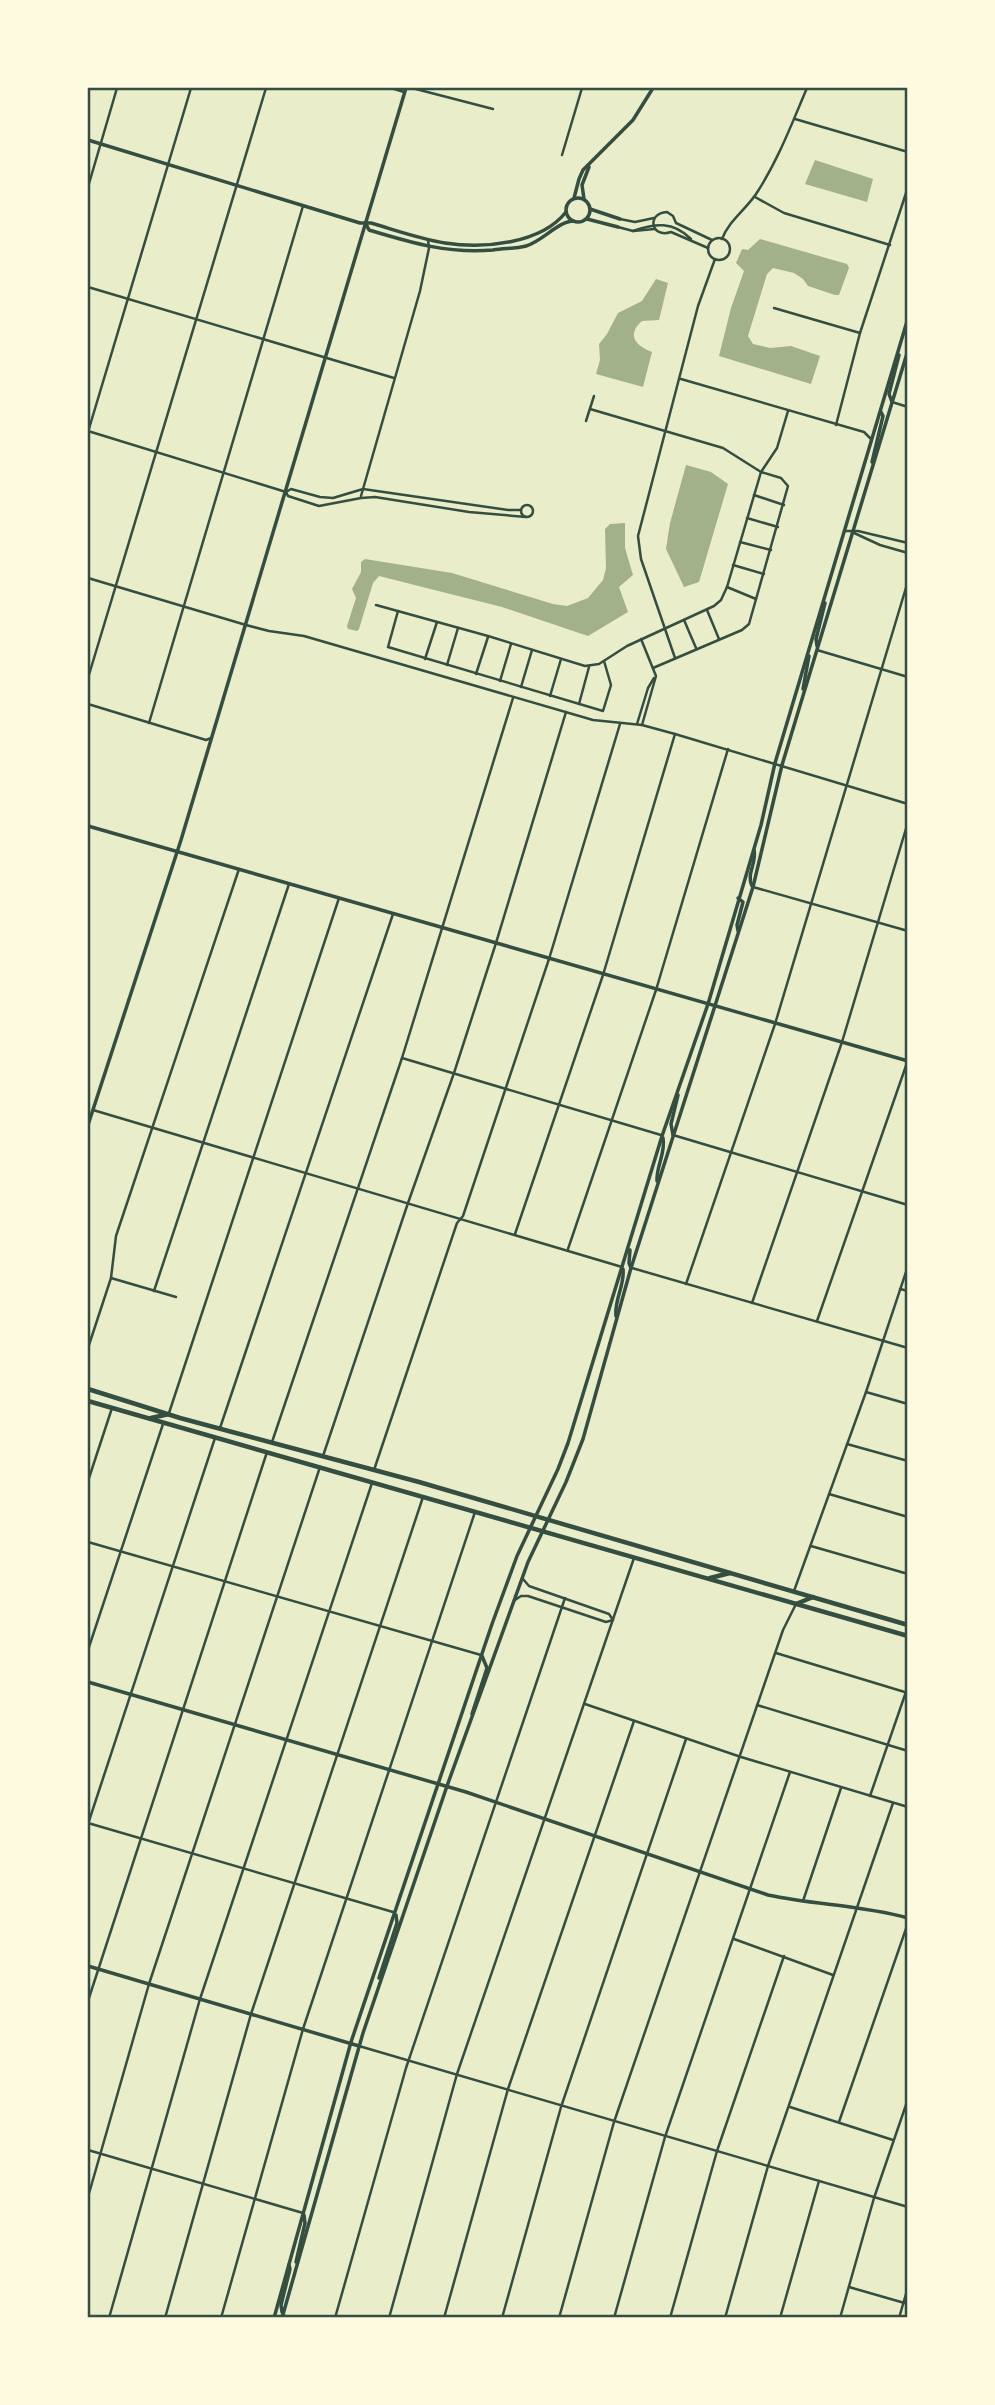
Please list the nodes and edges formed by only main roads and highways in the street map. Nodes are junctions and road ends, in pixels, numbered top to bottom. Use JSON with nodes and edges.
{"nodes":[{"id":1,"x":653,"y":88,"type":"edge"},
{"id":2,"x":405,"y":90,"type":"edge"},
{"id":3,"x":88,"y":140,"type":"edge"},
{"id":4,"x":592,"y":162,"type":"junction"},
{"id":5,"x":574,"y":198,"type":"junction"},
{"id":6,"x":584,"y":199,"type":"junction"},
{"id":7,"x":590,"y":209,"type":"junction"},
{"id":8,"x":566,"y":212,"type":"junction"},
{"id":9,"x":585,"y":219,"type":"junction"},
{"id":10,"x":620,"y":219,"type":"road end"},
{"id":11,"x":574,"y":221,"type":"junction"},
{"id":12,"x":366,"y":225,"type":"junction"},
{"id":13,"x":618,"y":226,"type":"road end"},
{"id":14,"x":908,"y":318,"type":"edge"},
{"id":15,"x":901,"y":340,"type":"junction"},
{"id":16,"x":908,"y":350,"type":"edge"},
{"id":17,"x":892,"y":402,"type":"junction"},
{"id":18,"x":880,"y":410,"type":"junction"},
{"id":19,"x":870,"y":475,"type":"junction"},
{"id":20,"x":825,"y":597,"type":"junction"},
{"id":21,"x":817,"y":650,"type":"junction"},
{"id":22,"x":808,"y":653,"type":"junction"},
{"id":23,"x":803,"y":695,"type":"junction"},
{"id":24,"x":88,"y":826,"type":"edge"},
{"id":25,"x":753,"y":848,"type":"junction"},
{"id":26,"x":177,"y":852,"type":"junction"},
{"id":27,"x":752,"y":887,"type":"junction"},
{"id":28,"x":738,"y":898,"type":"junction"},
{"id":29,"x":738,"y":933,"type":"junction"},
{"id":30,"x":708,"y":1004,"type":"junction"},
{"id":31,"x":716,"y":1005,"type":"junction"},
{"id":32,"x":907,"y":1061,"type":"edge"},
{"id":33,"x":678,"y":1093,"type":"junction"},
{"id":34,"x":89,"y":1118,"type":"edge"},
{"id":35,"x":88,"y":1125,"type":"edge"},
{"id":36,"x":673,"y":1135,"type":"junction"},
{"id":37,"x":663,"y":1136,"type":"junction"},
{"id":38,"x":657,"y":1185,"type":"junction"},
{"id":39,"x":637,"y":1219,"type":"junction"},
{"id":40,"x":622,"y":1267,"type":"junction"},
{"id":41,"x":631,"y":1268,"type":"junction"},
{"id":42,"x":617,"y":1319,"type":"junction"},
{"id":43,"x":88,"y":1389,"type":"edge"},
{"id":44,"x":88,"y":1401,"type":"edge"},
{"id":45,"x":169,"y":1414,"type":"junction"},
{"id":46,"x":147,"y":1418,"type":"junction"},
{"id":47,"x":180,"y":1418,"type":"junction"},
{"id":48,"x":163,"y":1423,"type":"junction"},
{"id":49,"x":323,"y":1456,"type":"junction"},
{"id":50,"x":337,"y":1460,"type":"junction"},
{"id":51,"x":306,"y":1463,"type":"junction"},
{"id":52,"x":320,"y":1466,"type":"junction"},
{"id":53,"x":536,"y":1516,"type":"junction"},
{"id":54,"x":548,"y":1520,"type":"junction"},
{"id":55,"x":530,"y":1528,"type":"junction"},
{"id":56,"x":542,"y":1531,"type":"junction"},
{"id":57,"x":730,"y":1573,"type":"junction"},
{"id":58,"x":705,"y":1578,"type":"junction"},
{"id":59,"x":794,"y":1591,"type":"junction"},
{"id":60,"x":814,"y":1597,"type":"junction"},
{"id":61,"x":776,"y":1598,"type":"junction"},
{"id":62,"x":796,"y":1604,"type":"junction"},
{"id":63,"x":908,"y":1625,"type":"edge"},
{"id":64,"x":908,"y":1636,"type":"edge"},
{"id":65,"x":482,"y":1655,"type":"junction"},
{"id":66,"x":88,"y":1682,"type":"edge"},
{"id":67,"x":472,"y":1720,"type":"junction"},
{"id":68,"x":439,"y":1784,"type":"junction"},
{"id":69,"x":447,"y":1786,"type":"junction"},
{"id":70,"x":395,"y":1912,"type":"junction"},
{"id":71,"x":908,"y":1920,"type":"edge"},
{"id":72,"x":88,"y":1966,"type":"edge"},
{"id":73,"x":378,"y":1987,"type":"junction"},
{"id":74,"x":351,"y":2042,"type":"junction"},
{"id":75,"x":359,"y":2046,"type":"junction"},
{"id":76,"x":303,"y":2213,"type":"junction"},
{"id":77,"x":288,"y":2263,"type":"junction"},
{"id":78,"x":297,"y":2264,"type":"junction"},
{"id":79,"x":282,"y":2316,"type":"edge"},
{"id":80,"x":274,"y":2318,"type":"edge"}],
"edges":[{"from":1,"to":4,"type":"main road"},
{"from":2,"to":12,"type":"main road"},
{"from":3,"to":12,"type":"main road"},
{"from":4,"to":5,"type":"main road"},
{"from":4,"to":6,"type":"main road"},
{"from":5,"to":6,"type":"main road"},
{"from":5,"to":8,"type":"main road"},
{"from":6,"to":7,"type":"main road"},
{"from":7,"to":9,"type":"main road"},
{"from":7,"to":10,"type":"main road"},
{"from":8,"to":11,"type":"main road"},
{"from":8,"to":12,"type":"main road"},
{"from":9,"to":11,"type":"main road"},
{"from":9,"to":13,"type":"main road"},
{"from":11,"to":12,"type":"main road"},
{"from":12,"to":26,"type":"main road"},
{"from":14,"to":15,"type":"main road"},
{"from":15,"to":17,"type":"main road"},
{"from":15,"to":18,"type":"main road"},
{"from":16,"to":17,"type":"main road"},
{"from":17,"to":19,"type":"main road"},
{"from":18,"to":19,"type":"main road"},
{"from":18,"to":20,"type":"main road"},
{"from":19,"to":21,"type":"main road"},
{"from":20,"to":21,"type":"main road"},
{"from":20,"to":22,"type":"main road"},
{"from":21,"to":23,"type":"main road"},
{"from":22,"to":23,"type":"main road"},
{"from":22,"to":25,"type":"main road"},
{"from":23,"to":27,"type":"main road"},
{"from":24,"to":26,"type":"main road"},
{"from":25,"to":27,"type":"main road"},
{"from":25,"to":28,"type":"main road"},
{"from":26,"to":30,"type":"main road"},
{"from":26,"to":34,"type":"main road"},
{"from":27,"to":29,"type":"main road"},
{"from":28,"to":29,"type":"main road"},
{"from":28,"to":30,"type":"main road"},
{"from":29,"to":31,"type":"main road"},
{"from":30,"to":31,"type":"main road"},
{"from":30,"to":33,"type":"main road"},
{"from":31,"to":32,"type":"main road"},
{"from":31,"to":36,"type":"main road"},
{"from":33,"to":36,"type":"main road"},
{"from":33,"to":37,"type":"main road"},
{"from":34,"to":35,"type":"main road"},
{"from":36,"to":38,"type":"main road"},
{"from":37,"to":38,"type":"main road"},
{"from":37,"to":39,"type":"main road"},
{"from":38,"to":41,"type":"main road"},
{"from":39,"to":40,"type":"main road"},
{"from":39,"to":41,"type":"main road"},
{"from":40,"to":42,"type":"main road"},
{"from":40,"to":53,"type":"main road"},
{"from":41,"to":42,"type":"main road"},
{"from":42,"to":54,"type":"main road"},
{"from":43,"to":45,"type":"main road"},
{"from":44,"to":46,"type":"main road"},
{"from":45,"to":46,"type":"main road"},
{"from":45,"to":47,"type":"main road"},
{"from":46,"to":48,"type":"main road"},
{"from":47,"to":48,"type":"main road"},
{"from":47,"to":49,"type":"main road"},
{"from":48,"to":51,"type":"main road"},
{"from":49,"to":50,"type":"main road"},
{"from":49,"to":51,"type":"main road"},
{"from":50,"to":52,"type":"main road"},
{"from":50,"to":53,"type":"main road"},
{"from":51,"to":52,"type":"main road"},
{"from":52,"to":55,"type":"main road"},
{"from":53,"to":54,"type":"main road"},
{"from":53,"to":55,"type":"main road"},
{"from":54,"to":56,"type":"main road"},
{"from":54,"to":57,"type":"main road"},
{"from":55,"to":56,"type":"main road"},
{"from":55,"to":65,"type":"main road"},
{"from":56,"to":58,"type":"main road"},
{"from":56,"to":67,"type":"main road"},
{"from":57,"to":58,"type":"main road"},
{"from":57,"to":59,"type":"main road"},
{"from":58,"to":61,"type":"main road"},
{"from":59,"to":60,"type":"main road"},
{"from":59,"to":61,"type":"main road"},
{"from":60,"to":62,"type":"main road"},
{"from":60,"to":63,"type":"main road"},
{"from":61,"to":62,"type":"main road"},
{"from":62,"to":64,"type":"main road"},
{"from":65,"to":67,"type":"main road"},
{"from":65,"to":68,"type":"main road"},
{"from":66,"to":68,"type":"main road"},
{"from":67,"to":69,"type":"main road"},
{"from":68,"to":69,"type":"main road"},
{"from":68,"to":70,"type":"main road"},
{"from":69,"to":71,"type":"main road"},
{"from":69,"to":73,"type":"main road"},
{"from":70,"to":73,"type":"main road"},
{"from":70,"to":74,"type":"main road"},
{"from":72,"to":74,"type":"main road"},
{"from":73,"to":75,"type":"main road"},
{"from":74,"to":75,"type":"main road"},
{"from":74,"to":76,"type":"main road"},
{"from":75,"to":78,"type":"main road"},
{"from":76,"to":77,"type":"main road"},
{"from":76,"to":78,"type":"main road"},
{"from":77,"to":79,"type":"main road"},
{"from":77,"to":80,"type":"main road"},
{"from":78,"to":79,"type":"main road"}]}
